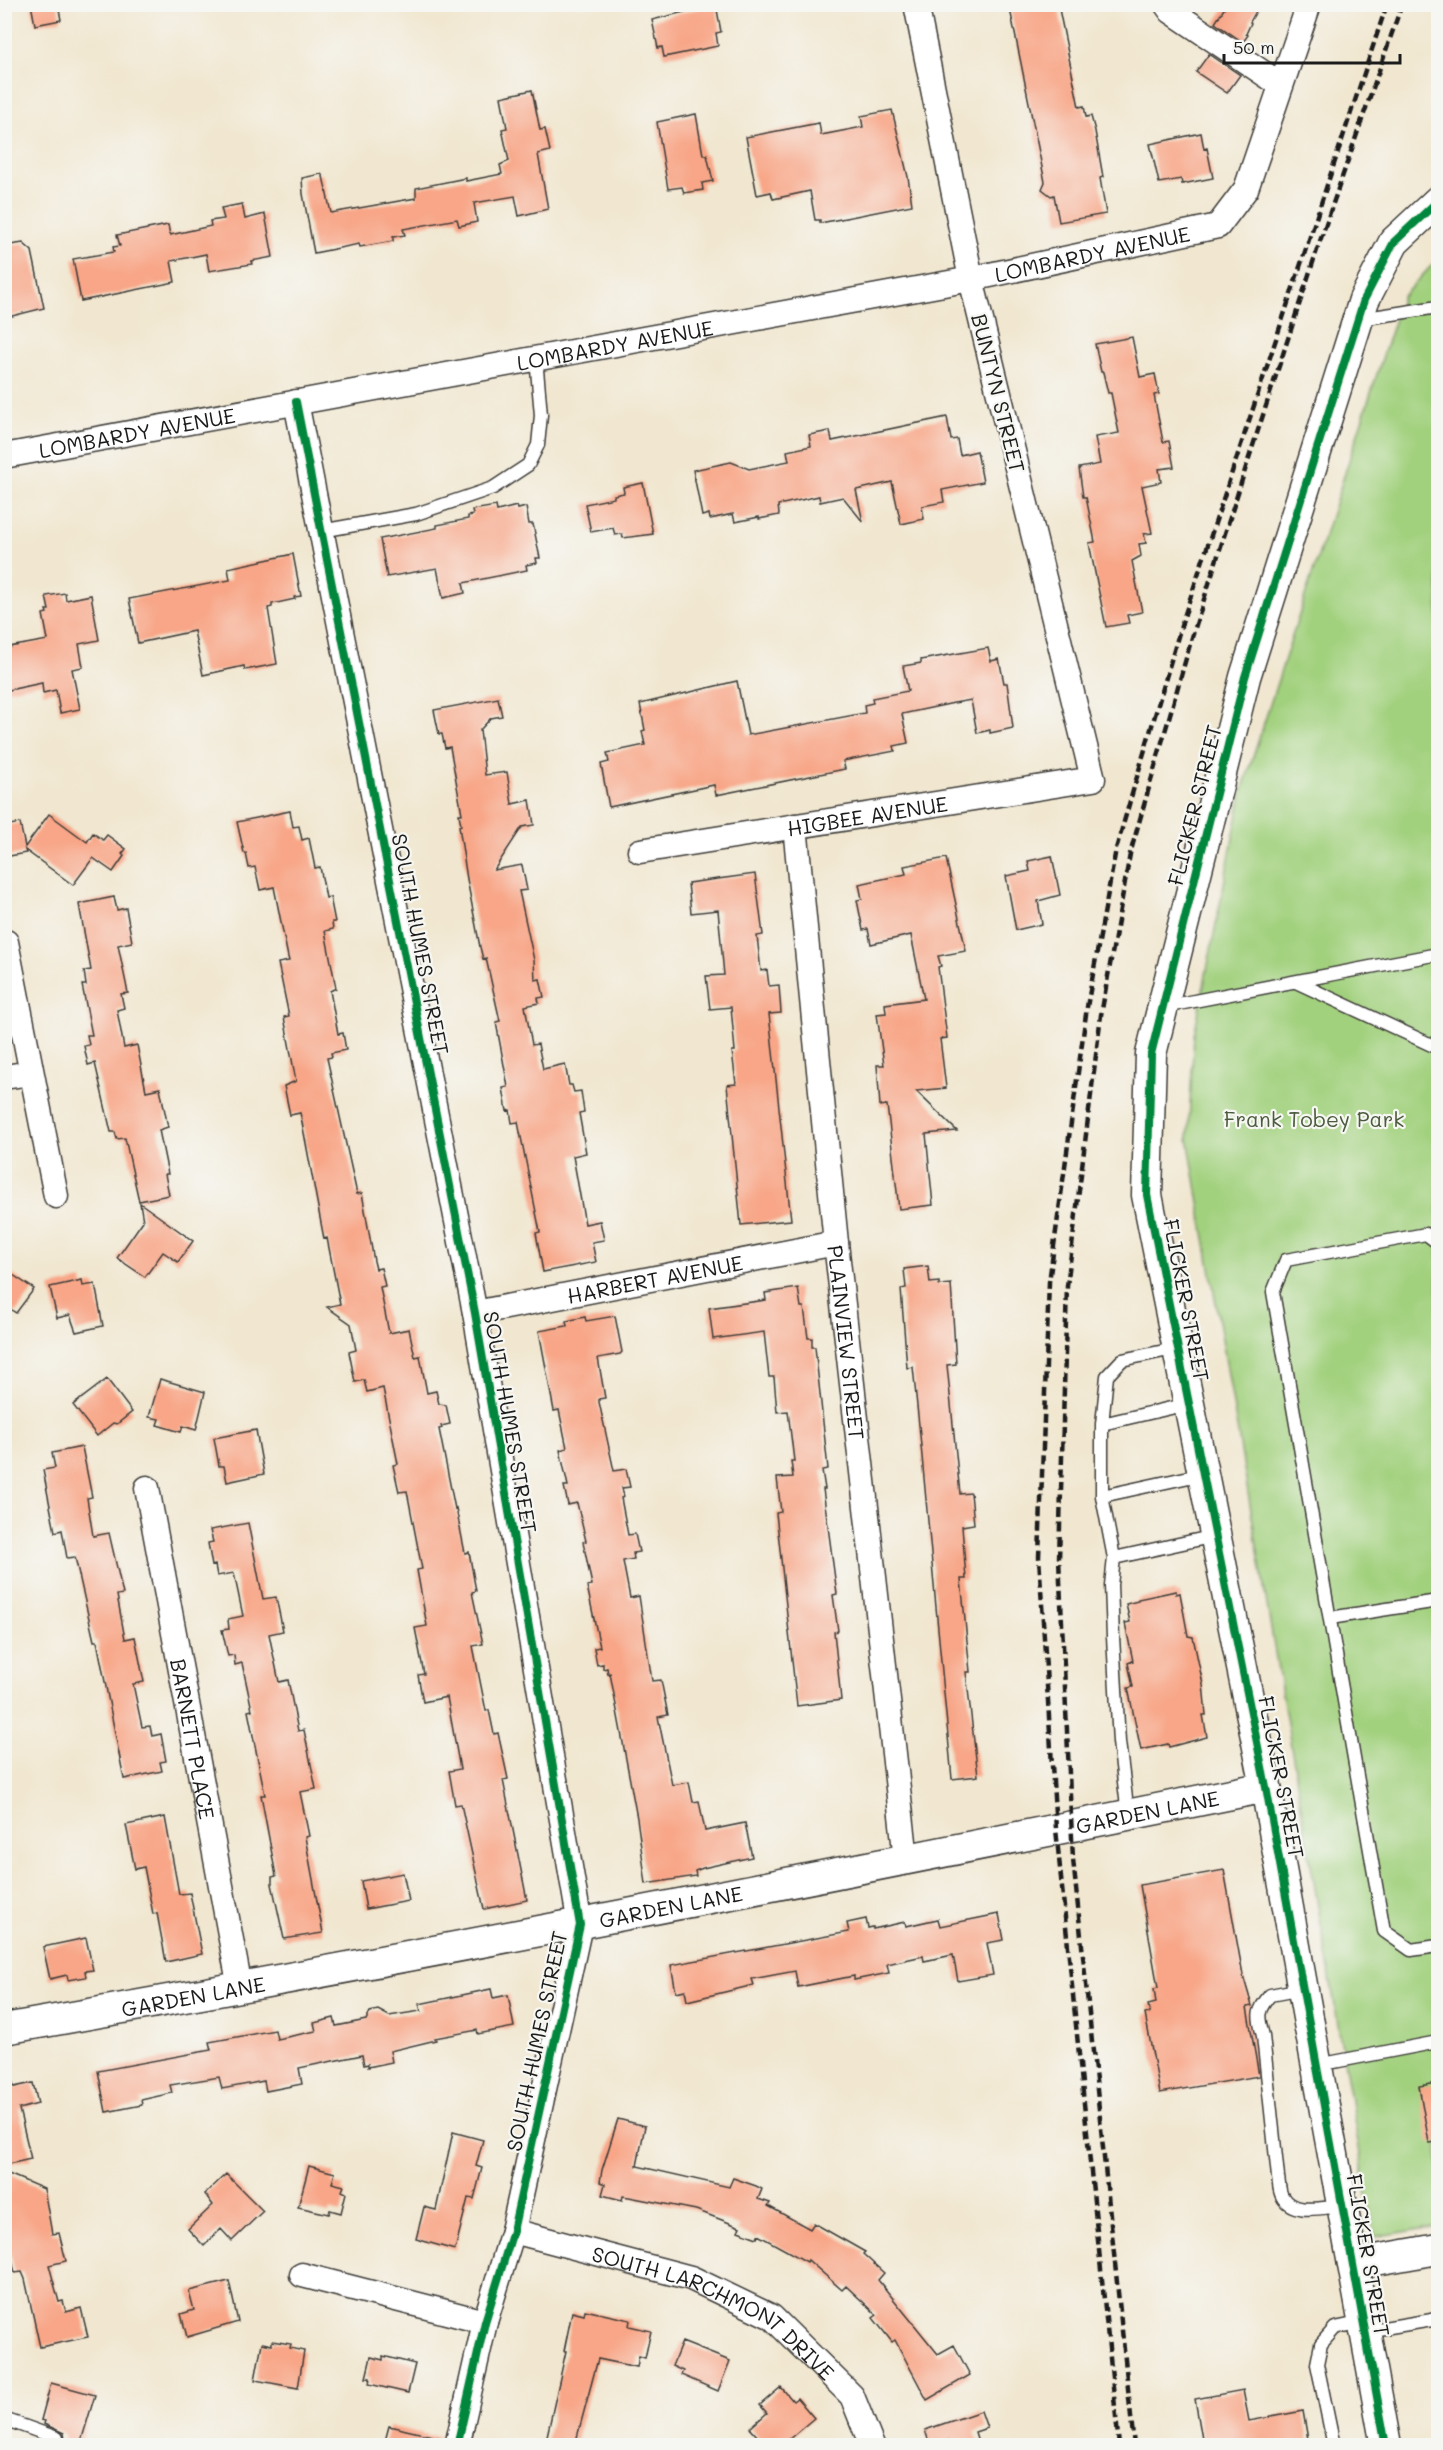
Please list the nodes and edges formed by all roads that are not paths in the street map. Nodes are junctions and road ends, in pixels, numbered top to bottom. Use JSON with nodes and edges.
{"nodes":[{"id":1,"x":916,"y":4,"type":"edge"},
{"id":2,"x":1166,"y":4,"type":"edge"},
{"id":3,"x":1309,"y":4,"type":"edge"},
{"id":4,"x":1281,"y":85,"type":"junction"},
{"id":5,"x":1438,"y":201,"type":"edge"},
{"id":6,"x":971,"y":279,"type":"junction"},
{"id":7,"x":1438,"y":307,"type":"edge"},
{"id":8,"x":1358,"y":319,"type":"junction"},
{"id":9,"x":536,"y":358,"type":"junction"},
{"id":10,"x":296,"y":402,"type":"junction"},
{"id":11,"x":4,"y":456,"type":"edge"},
{"id":12,"x":321,"y":531,"type":"junction"},
{"id":13,"x":1093,"y":779,"type":"joint"},
{"id":14,"x":795,"y":826,"type":"junction"},
{"id":15,"x":640,"y":850,"type":"dead end"},
{"id":16,"x":6,"y":942,"type":"edge"},
{"id":17,"x":1438,"y":954,"type":"edge"},
{"id":18,"x":1296,"y":982,"type":"junction"},
{"id":19,"x":1162,"y":1008,"type":"junction"},
{"id":20,"x":1438,"y":1048,"type":"edge"},
{"id":21,"x":31,"y":1073,"type":"junction"},
{"id":22,"x":4,"y":1077,"type":"edge"},
{"id":23,"x":56,"y":1196,"type":"dead end"},
{"id":24,"x":836,"y":1243,"type":"junction"},
{"id":25,"x":1438,"y":1243,"type":"edge"},
{"id":26,"x":475,"y":1313,"type":"junction"},
{"id":27,"x":1178,"y":1348,"type":"junction"},
{"id":28,"x":1189,"y":1404,"type":"junction"},
{"id":29,"x":1102,"y":1424,"type":"junction"},
{"id":30,"x":1203,"y":1474,"type":"junction"},
{"id":31,"x":147,"y":1488,"type":"dead end"},
{"id":32,"x":1102,"y":1496,"type":"junction"},
{"id":33,"x":1216,"y":1536,"type":"junction"},
{"id":34,"x":1114,"y":1558,"type":"junction"},
{"id":35,"x":1438,"y":1601,"type":"edge"},
{"id":36,"x":1330,"y":1618,"type":"junction"},
{"id":37,"x":1266,"y":1787,"type":"junction"},
{"id":38,"x":1128,"y":1815,"type":"junction"},
{"id":39,"x":906,"y":1859,"type":"junction"},
{"id":40,"x":580,"y":1925,"type":"junction"},
{"id":41,"x":1438,"y":1946,"type":"edge"},
{"id":42,"x":240,"y":1988,"type":"junction"},
{"id":43,"x":1303,"y":1989,"type":"junction"},
{"id":44,"x":4,"y":2029,"type":"edge"},
{"id":45,"x":1438,"y":2042,"type":"edge"},
{"id":46,"x":1316,"y":2065,"type":"junction"},
{"id":47,"x":1342,"y":2206,"type":"junction"},
{"id":48,"x":513,"y":2231,"type":"junction"},
{"id":49,"x":1438,"y":2249,"type":"edge"},
{"id":50,"x":1353,"y":2264,"type":"junction"},
{"id":51,"x":302,"y":2275,"type":"dead end"},
{"id":52,"x":1438,"y":2319,"type":"edge"},
{"id":53,"x":485,"y":2322,"type":"junction"},
{"id":54,"x":1364,"y":2327,"type":"junction"},
{"id":55,"x":4,"y":2419,"type":"edge"},
{"id":56,"x":57,"y":2438,"type":"dead end"},
{"id":57,"x":457,"y":2445,"type":"edge"},
{"id":58,"x":872,"y":2445,"type":"edge"},
{"id":59,"x":1334,"y":2445,"type":"edge"},
{"id":60,"x":1386,"y":2445,"type":"edge"}],
"edges":[{"from":1,"to":6,"type":"street","name":"BUNTYN STREET"},
{"from":2,"to":4,"type":"street"},
{"from":3,"to":4,"type":"street"},
{"from":4,"to":6,"type":"street","name":"LOMBARDY AVENUE"},
{"from":5,"to":8,"type":"street","name":"FLICKER STREET"},
{"from":6,"to":9,"type":"street","name":"LOMBARDY AVENUE"},
{"from":6,"to":13,"type":"street","name":"BUNTYN STREET"},
{"from":7,"to":8,"type":"lane"},
{"from":8,"to":19,"type":"street","name":"FLICKER STREET"},
{"from":9,"to":10,"type":"street","name":"LOMBARDY AVENUE"},
{"from":9,"to":12,"type":"lane"},
{"from":10,"to":11,"type":"street","name":"LOMBARDY AVENUE"},
{"from":10,"to":12,"type":"street","name":"SOUTH HUMES STREET"},
{"from":12,"to":26,"type":"street","name":"SOUTH HUMES STREET"},
{"from":13,"to":14,"type":"street","name":"HIGBEE AVENUE"},
{"from":14,"to":15,"type":"street","name":"HIGBEE AVENUE"},
{"from":14,"to":24,"type":"street","name":"PLAINVIEW STREET"},
{"from":16,"to":21,"type":"street"},
{"from":17,"to":18,"type":"lane"},
{"from":18,"to":19,"type":"lane"},
{"from":18,"to":20,"type":"lane"},
{"from":19,"to":27,"type":"street","name":"FLICKER STREET"},
{"from":21,"to":22,"type":"street"},
{"from":21,"to":23,"type":"street"},
{"from":24,"to":26,"type":"street","name":"HARBERT AVENUE"},
{"from":24,"to":39,"type":"street","name":"PLAINVIEW STREET"},
{"from":25,"to":36,"type":"lane"},
{"from":26,"to":40,"type":"street","name":"SOUTH HUMES STREET"},
{"from":27,"to":28,"type":"street","name":"FLICKER STREET"},
{"from":27,"to":29,"type":"lane"},
{"from":28,"to":29,"type":"lane"},
{"from":28,"to":30,"type":"street","name":"FLICKER STREET"},
{"from":29,"to":32,"type":"lane"},
{"from":30,"to":32,"type":"lane"},
{"from":30,"to":33,"type":"street","name":"FLICKER STREET"},
{"from":31,"to":42,"type":"street","name":"BARNETT PLACE"},
{"from":32,"to":34,"type":"lane"},
{"from":33,"to":34,"type":"lane"},
{"from":33,"to":37,"type":"street","name":"FLICKER STREET"},
{"from":34,"to":38,"type":"lane"},
{"from":35,"to":36,"type":"lane"},
{"from":36,"to":41,"type":"lane"},
{"from":37,"to":38,"type":"street","name":"GARDEN LANE"},
{"from":37,"to":43,"type":"street","name":"FLICKER STREET"},
{"from":38,"to":39,"type":"street","name":"GARDEN LANE"},
{"from":39,"to":40,"type":"street","name":"GARDEN LANE"},
{"from":40,"to":42,"type":"street","name":"GARDEN LANE"},
{"from":40,"to":48,"type":"street","name":"SOUTH HUMES STREET"},
{"from":42,"to":44,"type":"street","name":"GARDEN LANE"},
{"from":43,"to":46,"type":"street","name":"FLICKER STREET"},
{"from":43,"to":47,"type":"lane"},
{"from":45,"to":46,"type":"lane"},
{"from":46,"to":47,"type":"street","name":"FLICKER STREET"},
{"from":47,"to":50,"type":"street","name":"FLICKER STREET"},
{"from":48,"to":53,"type":"street","name":"SOUTH HUMES STREET"},
{"from":48,"to":58,"type":"street","name":"SOUTH LARCHMONT DRIVE"},
{"from":49,"to":50,"type":"street"},
{"from":50,"to":54,"type":"street","name":"FLICKER STREET"},
{"from":51,"to":53,"type":"street"},
{"from":52,"to":54,"type":"lane"},
{"from":53,"to":57,"type":"street","name":"SOUTH HUMES STREET"},
{"from":54,"to":59,"type":"lane"},
{"from":54,"to":60,"type":"street","name":"FLICKER STREET"},
{"from":55,"to":56,"type":"lane"}]}
